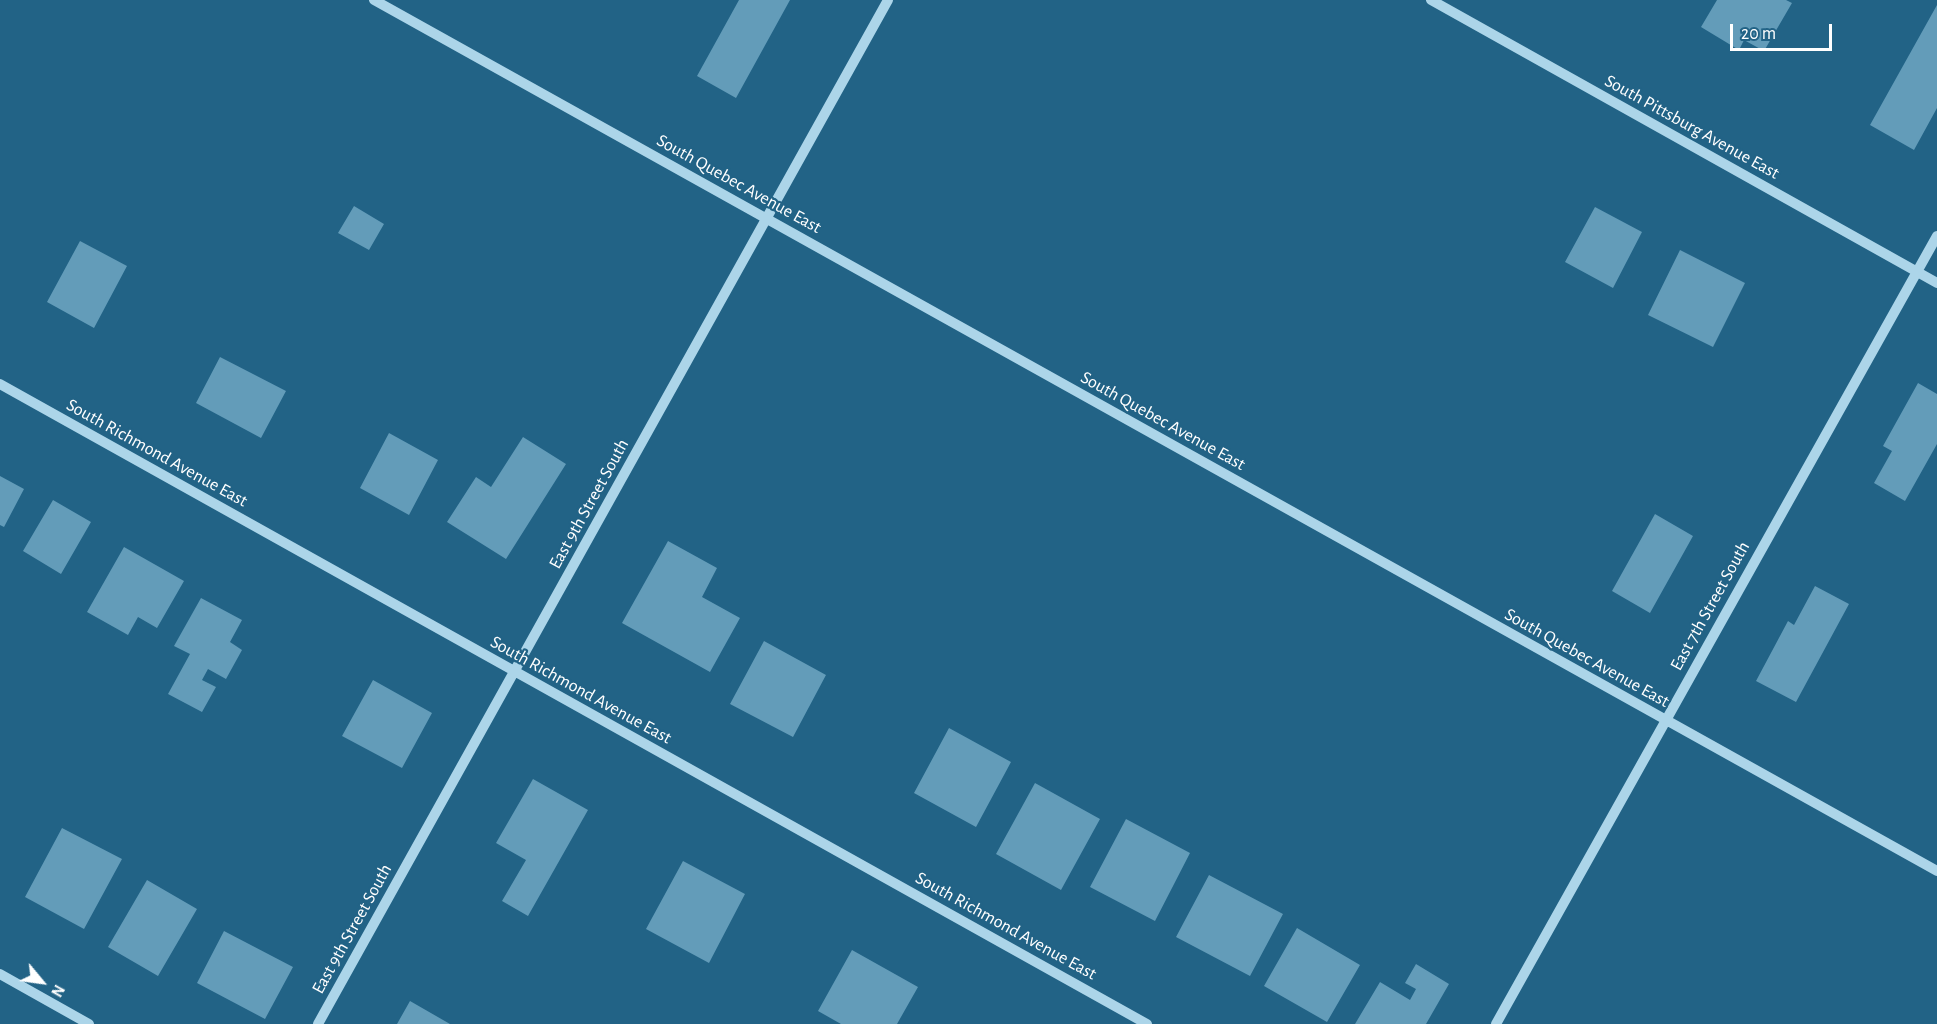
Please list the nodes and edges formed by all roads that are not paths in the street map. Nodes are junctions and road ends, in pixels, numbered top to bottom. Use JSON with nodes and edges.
{"nodes":[{"id":1,"x":374,"y":0,"type":"edge"},
{"id":2,"x":888,"y":0,"type":"edge"},
{"id":3,"x":1431,"y":0,"type":"edge"},
{"id":4,"x":766,"y":218,"type":"junction"},
{"id":5,"x":1937,"y":236,"type":"edge"},
{"id":6,"x":1917,"y":272,"type":"junction"},
{"id":7,"x":1937,"y":283,"type":"edge"},
{"id":8,"x":0,"y":384,"type":"edge"},
{"id":9,"x":515,"y":672,"type":"junction"},
{"id":10,"x":1665,"y":720,"type":"junction"},
{"id":11,"x":1937,"y":870,"type":"edge"},
{"id":12,"x":0,"y":974,"type":"edge"},
{"id":13,"x":89,"y":1024,"type":"edge"},
{"id":14,"x":318,"y":1024,"type":"edge"},
{"id":15,"x":1147,"y":1024,"type":"edge"},
{"id":16,"x":1496,"y":1024,"type":"edge"}],
"edges":[{"from":1,"to":4,"type":"street","name":"South Quebec Avenue East"},
{"from":2,"to":4,"type":"street","name":"East 9th Street South"},
{"from":3,"to":6,"type":"street","name":"South Pittsburg Avenue East"},
{"from":4,"to":9,"type":"street","name":"East 9th Street South"},
{"from":4,"to":10,"type":"street","name":"South Quebec Avenue East"},
{"from":5,"to":6,"type":"street","name":"East 7th Street South"},
{"from":6,"to":7,"type":"street","name":"South Pittsburg Avenue East"},
{"from":6,"to":10,"type":"street","name":"East 7th Street South"},
{"from":8,"to":9,"type":"street","name":"South Richmond Avenue East"},
{"from":9,"to":14,"type":"street","name":"East 9th Street South"},
{"from":9,"to":15,"type":"street","name":"South Richmond Avenue East"},
{"from":10,"to":11,"type":"street","name":"South Quebec Avenue East"},
{"from":10,"to":16,"type":"street","name":"East 7th Street South"},
{"from":12,"to":13,"type":"street"}]}
